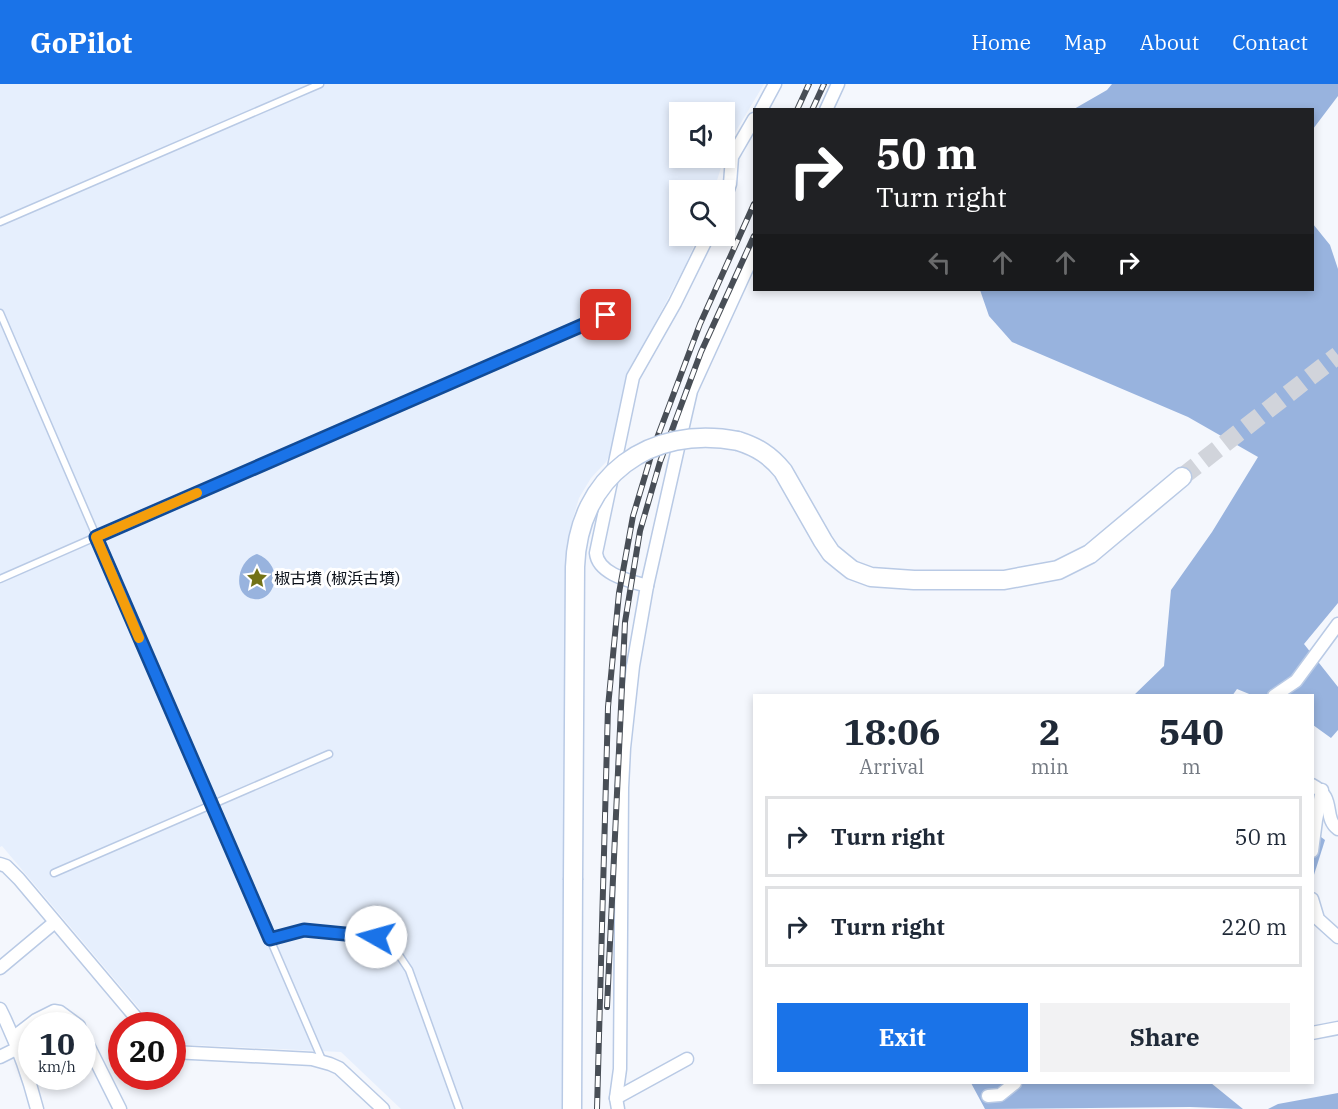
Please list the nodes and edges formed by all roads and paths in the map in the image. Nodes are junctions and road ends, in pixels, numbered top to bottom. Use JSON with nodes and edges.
{"nodes":[{"id":1,"x":320,"y":84,"type":"edge"},
{"id":2,"x":775,"y":84,"type":"edge"},
{"id":3,"x":838,"y":84,"type":"edge"},
{"id":4,"x":762,"y":108,"type":"edge"},
{"id":5,"x":827,"y":108,"type":"edge"},
{"id":6,"x":753,"y":121,"type":"edge"},
{"id":7,"x":730,"y":180,"type":"edge"},
{"id":8,"x":0,"y":222,"type":"edge"},
{"id":9,"x":703,"y":246,"type":"edge"},
{"id":10,"x":753,"y":255,"type":"edge"},
{"id":11,"x":626,"y":307,"type":"dead end"},
{"id":12,"x":0,"y":313,"type":"edge"},
{"id":13,"x":1182,"y":477,"type":"tunnel mouth"},
{"id":14,"x":96,"y":537,"type":"junction"},
{"id":15,"x":0,"y":579,"type":"edge"},
{"id":16,"x":647,"y":585,"type":"junction"},
{"id":17,"x":1338,"y":624,"type":"edge"},
{"id":18,"x":1277,"y":694,"type":"edge"},
{"id":19,"x":329,"y":754,"type":"dead end"},
{"id":20,"x":1317,"y":787,"type":"edge"},
{"id":21,"x":211,"y":805,"type":"junction"},
{"id":22,"x":1338,"y":829,"type":"edge"},
{"id":23,"x":1314,"y":836,"type":"edge"},
{"id":24,"x":0,"y":864,"type":"edge"},
{"id":25,"x":54,"y":873,"type":"dead end"},
{"id":26,"x":1314,"y":906,"type":"edge"},
{"id":27,"x":56,"y":922,"type":"junction"},
{"id":28,"x":1338,"y":937,"type":"edge"},
{"id":29,"x":270,"y":939,"type":"junction"},
{"id":30,"x":0,"y":968,"type":"edge"},
{"id":31,"x":0,"y":1009,"type":"edge"},
{"id":32,"x":131,"y":1012,"type":"edge"},
{"id":33,"x":1338,"y":1028,"type":"edge"},
{"id":34,"x":1314,"y":1034,"type":"edge"},
{"id":35,"x":18,"y":1041,"type":"edge"},
{"id":36,"x":16,"y":1043,"type":"junction"},
{"id":37,"x":186,"y":1053,"type":"edge"},
{"id":38,"x":0,"y":1057,"type":"edge"},
{"id":39,"x":687,"y":1059,"type":"dead end"},
{"id":40,"x":96,"y":1061,"type":"edge"},
{"id":41,"x":323,"y":1062,"type":"junction"},
{"id":42,"x":1014,"y":1084,"type":"edge"},
{"id":43,"x":988,"y":1096,"type":"dead end"},
{"id":44,"x":617,"y":1104,"type":"edge"},
{"id":45,"x":37,"y":1109,"type":"edge"},
{"id":46,"x":120,"y":1109,"type":"edge"},
{"id":47,"x":383,"y":1109,"type":"edge"},
{"id":48,"x":459,"y":1109,"type":"edge"},
{"id":49,"x":572,"y":1109,"type":"edge"}],
"edges":[{"from":1,"to":8,"type":"lane"},
{"from":2,"to":4,"type":"street"},
{"from":3,"to":5,"type":"street"},
{"from":6,"to":7,"type":"street"},
{"from":9,"to":16,"type":"street"},
{"from":10,"to":16,"type":"street"},
{"from":11,"to":14,"type":"lane"},
{"from":12,"to":14,"type":"lane"},
{"from":13,"to":49,"type":"street","bridge":true},
{"from":14,"to":15,"type":"lane"},
{"from":14,"to":21,"type":"lane"},
{"from":16,"to":44,"type":"street"},
{"from":17,"to":18,"type":"street"},
{"from":19,"to":21,"type":"lane"},
{"from":20,"to":22,"type":"street"},
{"from":20,"to":23,"type":"street"},
{"from":21,"to":25,"type":"lane"},
{"from":21,"to":29,"type":"lane"},
{"from":24,"to":27,"type":"street"},
{"from":26,"to":28,"type":"street"},
{"from":27,"to":30,"type":"street"},
{"from":27,"to":32,"type":"street"},
{"from":29,"to":41,"type":"lane"},
{"from":29,"to":48,"type":"lane"},
{"from":31,"to":36,"type":"street"},
{"from":33,"to":34,"type":"street"},
{"from":35,"to":36,"type":"street"},
{"from":36,"to":38,"type":"street"},
{"from":36,"to":45,"type":"street"},
{"from":37,"to":41,"type":"street"},
{"from":39,"to":44,"type":"street"},
{"from":40,"to":46,"type":"street"},
{"from":41,"to":47,"type":"street"},
{"from":42,"to":43,"type":"street"}]}
